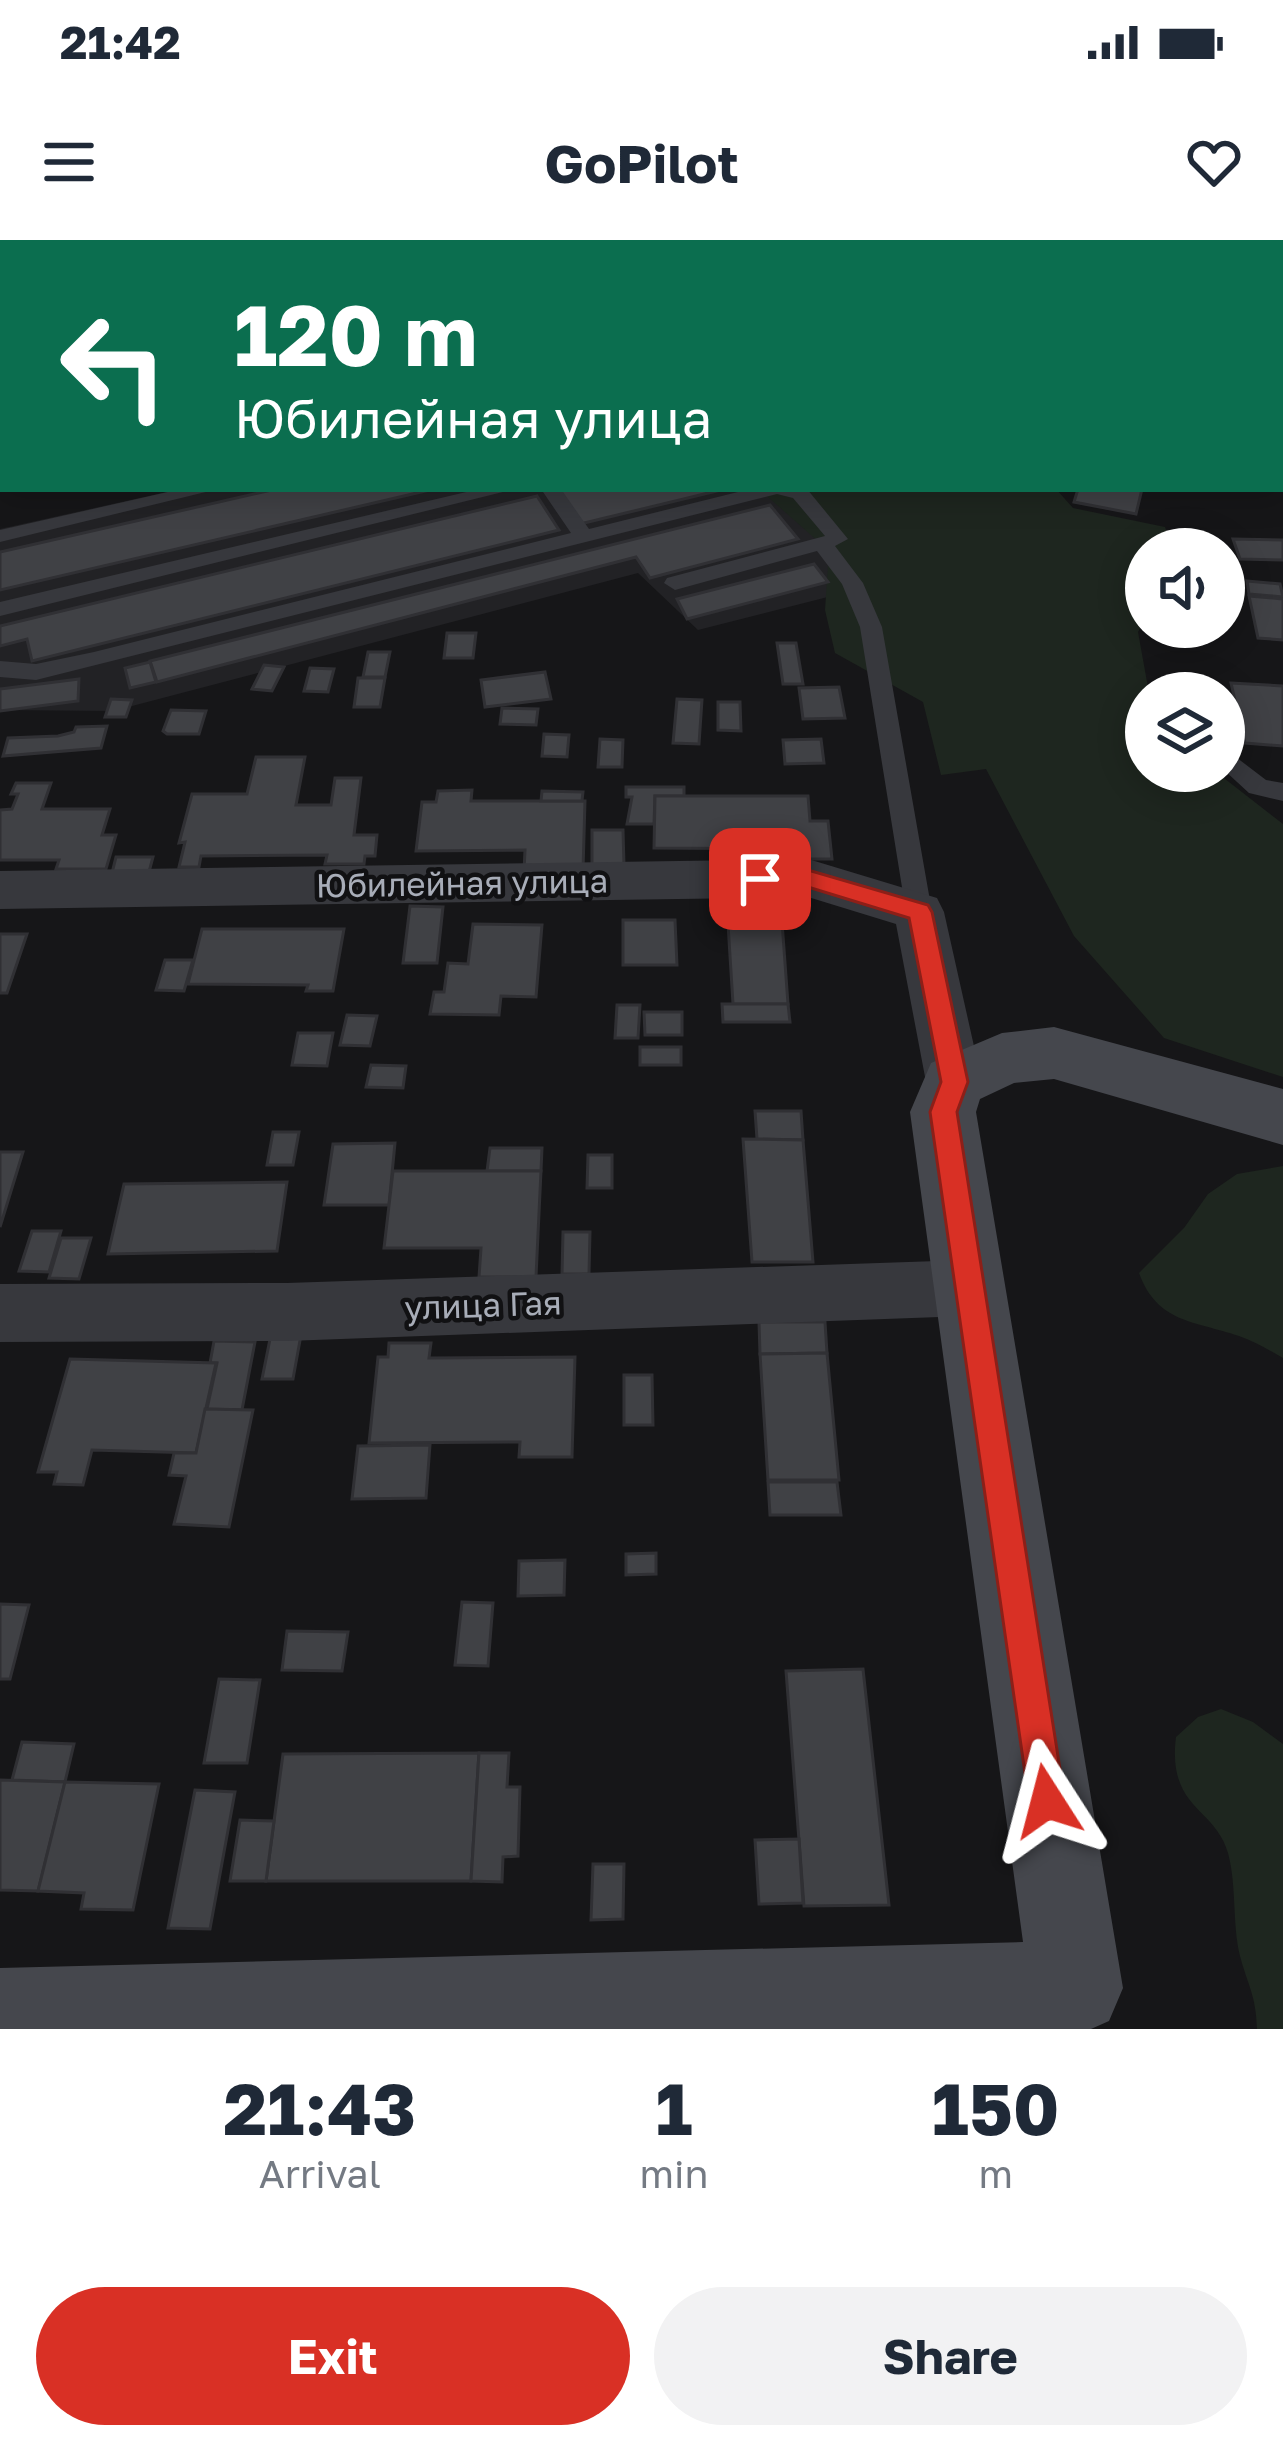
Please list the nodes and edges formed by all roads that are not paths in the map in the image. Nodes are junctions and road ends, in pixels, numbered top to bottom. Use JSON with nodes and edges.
{"nodes":[{"id":1,"x":195,"y":492,"type":"edge"},
{"id":2,"x":492,"y":492,"type":"edge"},
{"id":3,"x":553,"y":492,"type":"edge"},
{"id":4,"x":765,"y":492,"type":"edge"},
{"id":5,"x":794,"y":492,"type":"edge"},
{"id":6,"x":0,"y":536,"type":"edge"},
{"id":7,"x":583,"y":536,"type":"junction"},
{"id":8,"x":822,"y":544,"type":"junction"},
{"id":9,"x":675,"y":583,"type":"dead end"},
{"id":10,"x":0,"y":609,"type":"edge"},
{"id":11,"x":0,"y":669,"type":"edge"},
{"id":12,"x":1245,"y":775,"type":"edge"},
{"id":13,"x":1283,"y":792,"type":"edge"},
{"id":14,"x":0,"y":890,"type":"edge"},
{"id":15,"x":920,"y":912,"type":"junction"},
{"id":16,"x":954,"y":1082,"type":"junction"},
{"id":17,"x":1283,"y":1117,"type":"edge"},
{"id":18,"x":967,"y":1288,"type":"junction"},
{"id":19,"x":0,"y":1312,"type":"edge"},
{"id":20,"x":1080,"y":2008,"type":"edge"},
{"id":21,"x":0,"y":2016,"type":"edge"}],
"edges":[{"from":1,"to":6,"type":"lane"},
{"from":2,"to":10,"type":"lane"},
{"from":3,"to":7,"type":"lane"},
{"from":4,"to":7,"type":"lane"},
{"from":5,"to":8,"type":"lane"},
{"from":7,"to":11,"type":"lane"},
{"from":8,"to":9,"type":"lane"},
{"from":8,"to":15,"type":"lane"},
{"from":12,"to":13,"type":"lane"},
{"from":14,"to":15,"type":"street","name":"Юбилейная улица"},
{"from":15,"to":16,"type":"street"},
{"from":16,"to":17,"type":"street"},
{"from":16,"to":18,"type":"street"},
{"from":18,"to":19,"type":"street","name":"улица Гая"},
{"from":18,"to":20,"type":"street"},
{"from":20,"to":21,"type":"street"}]}
